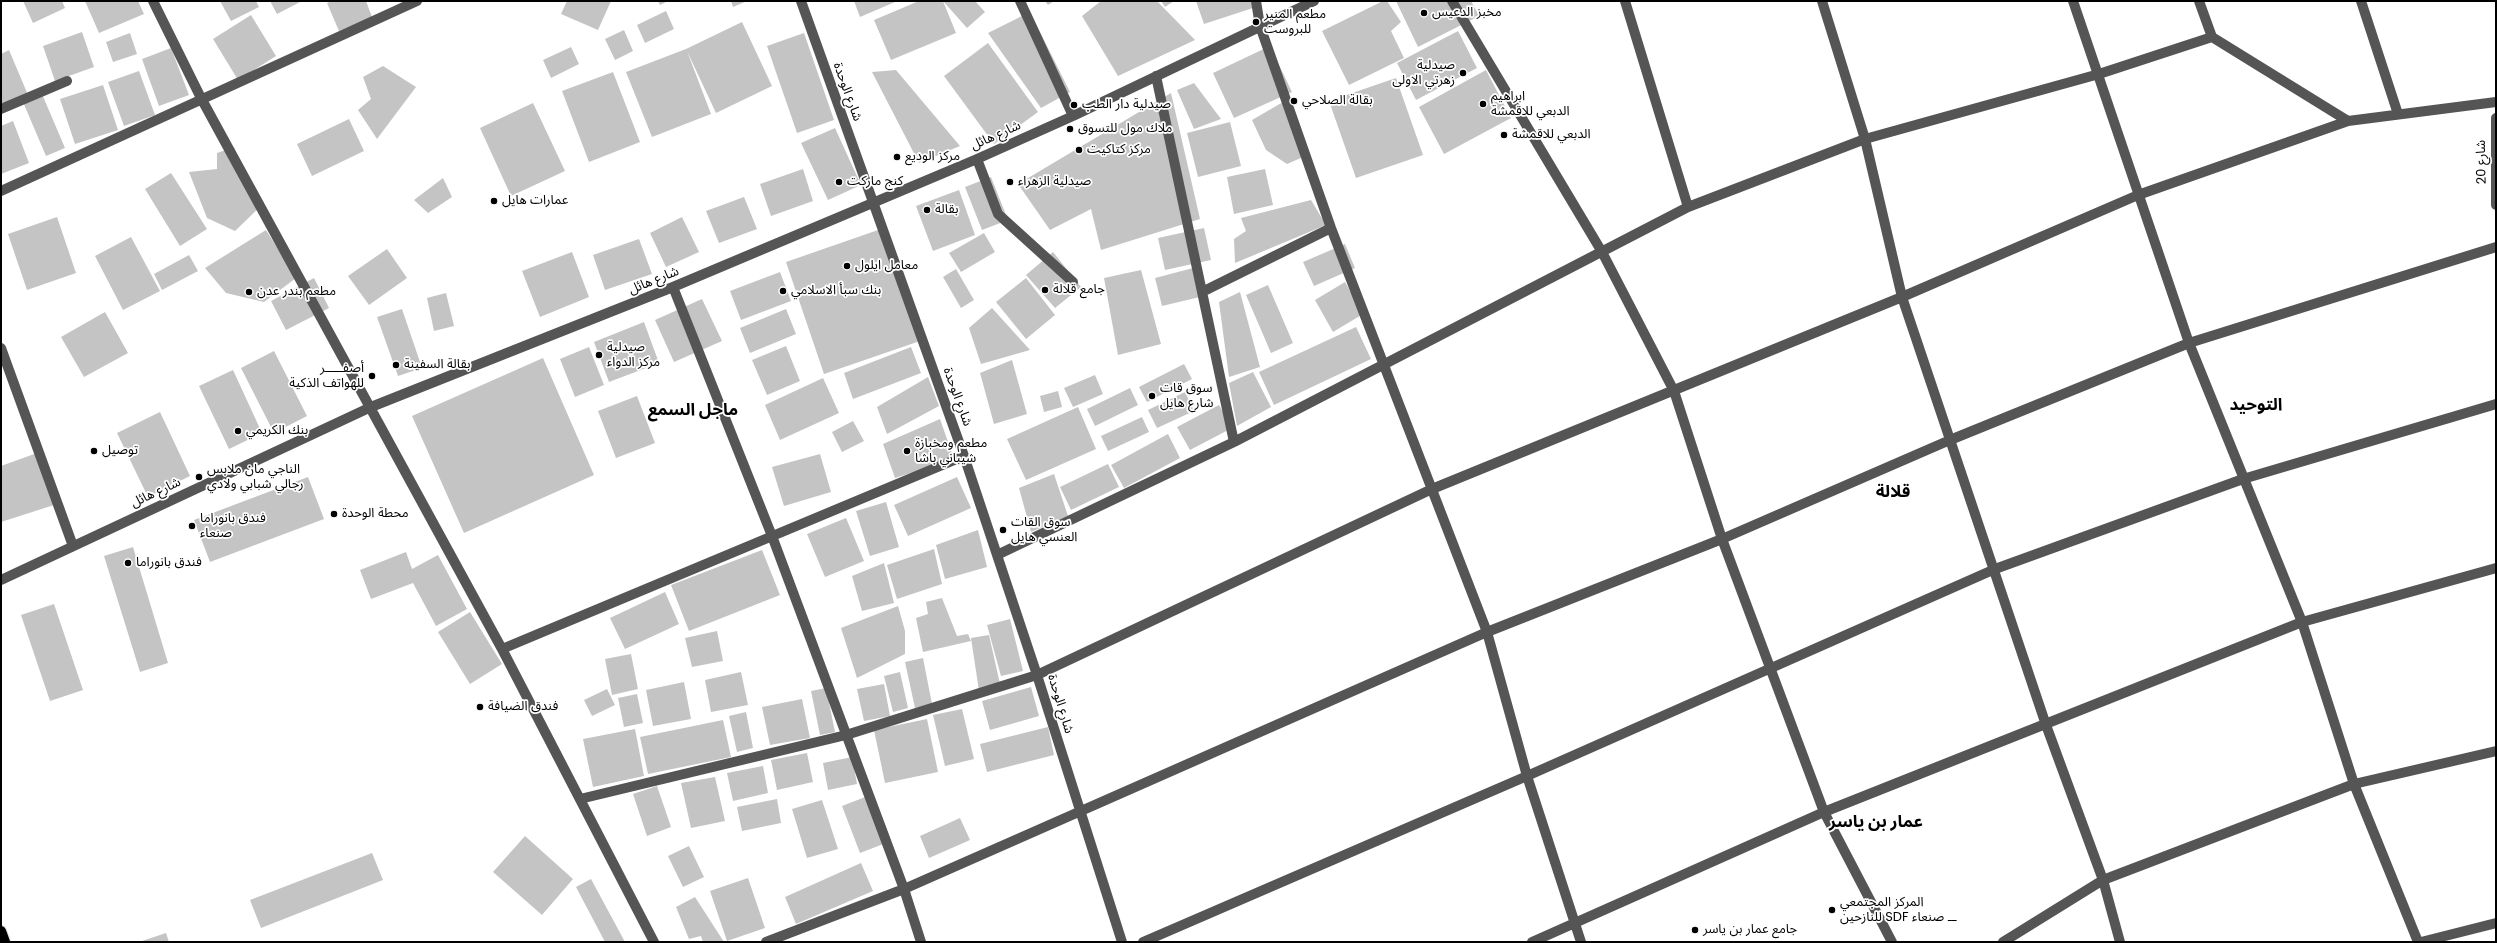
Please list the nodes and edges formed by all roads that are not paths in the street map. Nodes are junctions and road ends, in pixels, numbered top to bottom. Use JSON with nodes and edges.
{"nodes":[{"id":1,"x":153,"y":1,"type":"edge"},
{"id":2,"x":417,"y":1,"type":"edge"},
{"id":3,"x":800,"y":1,"type":"edge"},
{"id":4,"x":1020,"y":1,"type":"edge"},
{"id":5,"x":1256,"y":1,"type":"edge"},
{"id":6,"x":1314,"y":1,"type":"edge"},
{"id":7,"x":1452,"y":1,"type":"edge"},
{"id":8,"x":1625,"y":1,"type":"edge"},
{"id":9,"x":1822,"y":1,"type":"edge"},
{"id":10,"x":2073,"y":1,"type":"edge"},
{"id":11,"x":2199,"y":1,"type":"edge"},
{"id":12,"x":2361,"y":1,"type":"edge"},
{"id":13,"x":1260,"y":26,"type":"junction"},
{"id":14,"x":2212,"y":37,"type":"junction"},
{"id":15,"x":2099,"y":74,"type":"junction"},
{"id":16,"x":1156,"y":76,"type":"junction"},
{"id":17,"x":67,"y":81,"type":"dead end"},
{"id":18,"x":201,"y":98,"type":"junction"},
{"id":19,"x":2496,"y":102,"type":"edge"},
{"id":20,"x":1,"y":109,"type":"edge"},
{"id":21,"x":2398,"y":114,"type":"junction"},
{"id":22,"x":1073,"y":116,"type":"junction"},
{"id":23,"x":2496,"y":118,"type":"edge"},
{"id":24,"x":2348,"y":121,"type":"junction"},
{"id":25,"x":1865,"y":139,"type":"junction"},
{"id":26,"x":977,"y":159,"type":"junction"},
{"id":27,"x":1,"y":191,"type":"edge"},
{"id":28,"x":2138,"y":195,"type":"junction"},
{"id":29,"x":874,"y":203,"type":"junction"},
{"id":30,"x":2496,"y":205,"type":"edge"},
{"id":31,"x":1688,"y":207,"type":"junction"},
{"id":32,"x":1331,"y":228,"type":"junction"},
{"id":33,"x":2496,"y":247,"type":"edge"},
{"id":34,"x":1602,"y":252,"type":"junction"},
{"id":35,"x":1073,"y":282,"type":"dead end"},
{"id":36,"x":673,"y":287,"type":"junction"},
{"id":37,"x":1202,"y":292,"type":"junction"},
{"id":38,"x":1902,"y":297,"type":"junction"},
{"id":39,"x":2190,"y":343,"type":"junction"},
{"id":40,"x":1,"y":348,"type":"edge"},
{"id":41,"x":1383,"y":364,"type":"junction"},
{"id":42,"x":1674,"y":391,"type":"junction"},
{"id":43,"x":2496,"y":404,"type":"edge"},
{"id":44,"x":371,"y":407,"type":"junction"},
{"id":45,"x":1950,"y":440,"type":"junction"},
{"id":46,"x":1234,"y":442,"type":"junction"},
{"id":47,"x":964,"y":456,"type":"junction"},
{"id":48,"x":2243,"y":479,"type":"junction"},
{"id":49,"x":1432,"y":489,"type":"junction"},
{"id":50,"x":772,"y":536,"type":"junction"},
{"id":51,"x":1722,"y":539,"type":"junction"},
{"id":52,"x":73,"y":546,"type":"junction"},
{"id":53,"x":997,"y":555,"type":"junction"},
{"id":54,"x":2496,"y":568,"type":"edge"},
{"id":55,"x":1995,"y":569,"type":"junction"},
{"id":56,"x":1,"y":580,"type":"edge"},
{"id":57,"x":2302,"y":622,"type":"junction"},
{"id":58,"x":1487,"y":632,"type":"junction"},
{"id":59,"x":502,"y":649,"type":"junction"},
{"id":60,"x":1771,"y":668,"type":"junction"},
{"id":61,"x":1037,"y":675,"type":"junction"},
{"id":62,"x":2046,"y":725,"type":"junction"},
{"id":63,"x":846,"y":735,"type":"junction"},
{"id":64,"x":2496,"y":751,"type":"edge"},
{"id":65,"x":1526,"y":776,"type":"junction"},
{"id":66,"x":2354,"y":784,"type":"junction"},
{"id":67,"x":580,"y":799,"type":"junction"},
{"id":68,"x":1824,"y":812,"type":"junction"},
{"id":69,"x":1080,"y":813,"type":"junction"},
{"id":70,"x":2103,"y":880,"type":"junction"},
{"id":71,"x":904,"y":889,"type":"junction"},
{"id":72,"x":2496,"y":923,"type":"edge"},
{"id":73,"x":1574,"y":924,"type":"junction"},
{"id":74,"x":1,"y":930,"type":"edge"},
{"id":75,"x":5,"y":942,"type":"edge"},
{"id":76,"x":654,"y":942,"type":"edge"},
{"id":77,"x":766,"y":942,"type":"edge"},
{"id":78,"x":921,"y":942,"type":"edge"},
{"id":79,"x":1122,"y":942,"type":"edge"},
{"id":80,"x":1143,"y":942,"type":"edge"},
{"id":81,"x":1532,"y":942,"type":"edge"},
{"id":82,"x":1581,"y":942,"type":"edge"},
{"id":83,"x":1892,"y":942,"type":"edge"},
{"id":84,"x":2002,"y":942,"type":"edge"},
{"id":85,"x":2120,"y":942,"type":"edge"},
{"id":86,"x":2420,"y":942,"type":"edge"}],
"edges":[{"from":1,"to":18,"type":"street"},
{"from":2,"to":18,"type":"street"},
{"from":3,"to":29,"type":"street","name":"شارع الوحدة"},
{"from":4,"to":22,"type":"street"},
{"from":5,"to":13,"type":"street"},
{"from":6,"to":13,"type":"street","name":"شارع هائل"},
{"from":7,"to":34,"type":"street"},
{"from":8,"to":31,"type":"street"},
{"from":9,"to":25,"type":"street"},
{"from":10,"to":15,"type":"street"},
{"from":11,"to":14,"type":"street"},
{"from":12,"to":21,"type":"street"},
{"from":13,"to":16,"type":"street","name":"شارع هائل"},
{"from":13,"to":32,"type":"street"},
{"from":14,"to":15,"type":"street"},
{"from":14,"to":24,"type":"street"},
{"from":15,"to":25,"type":"street"},
{"from":15,"to":28,"type":"street"},
{"from":16,"to":22,"type":"street","name":"شارع هائل"},
{"from":16,"to":37,"type":"street"},
{"from":17,"to":20,"type":"street"},
{"from":18,"to":27,"type":"street"},
{"from":18,"to":44,"type":"street"},
{"from":19,"to":21,"type":"street"},
{"from":21,"to":24,"type":"street"},
{"from":22,"to":26,"type":"street","name":"شارع هائل"},
{"from":23,"to":30,"type":"street","name":"شارع 20"},
{"from":24,"to":28,"type":"street"},
{"from":25,"to":31,"type":"street"},
{"from":25,"to":38,"type":"street"},
{"from":26,"to":29,"type":"street","name":"شارع هائل"},
{"from":26,"to":35,"type":"street"},
{"from":28,"to":38,"type":"street"},
{"from":28,"to":39,"type":"street"},
{"from":29,"to":36,"type":"street","name":"شارع هائل"},
{"from":29,"to":47,"type":"street","name":"شارع الوحدة"},
{"from":31,"to":34,"type":"street"},
{"from":32,"to":37,"type":"street"},
{"from":32,"to":41,"type":"street"},
{"from":33,"to":39,"type":"street"},
{"from":34,"to":41,"type":"street"},
{"from":34,"to":42,"type":"street"},
{"from":36,"to":44,"type":"street","name":"شارع هائل"},
{"from":36,"to":50,"type":"street"},
{"from":37,"to":46,"type":"street"},
{"from":38,"to":42,"type":"street"},
{"from":38,"to":45,"type":"street"},
{"from":39,"to":45,"type":"street"},
{"from":39,"to":48,"type":"street"},
{"from":40,"to":52,"type":"street"},
{"from":41,"to":46,"type":"street"},
{"from":41,"to":49,"type":"street"},
{"from":42,"to":49,"type":"street"},
{"from":42,"to":51,"type":"street"},
{"from":43,"to":48,"type":"street"},
{"from":44,"to":52,"type":"street","name":"شارع هائل"},
{"from":44,"to":59,"type":"street"},
{"from":45,"to":51,"type":"street"},
{"from":45,"to":55,"type":"street"},
{"from":46,"to":53,"type":"street"},
{"from":47,"to":50,"type":"street"},
{"from":47,"to":53,"type":"street","name":"شارع الوحدة"},
{"from":48,"to":55,"type":"street"},
{"from":48,"to":57,"type":"street"},
{"from":49,"to":58,"type":"street"},
{"from":49,"to":61,"type":"street"},
{"from":50,"to":59,"type":"street"},
{"from":50,"to":63,"type":"street"},
{"from":51,"to":58,"type":"street"},
{"from":51,"to":60,"type":"street"},
{"from":52,"to":56,"type":"street","name":"شارع هائل"},
{"from":53,"to":61,"type":"street","name":"شارع الوحدة"},
{"from":54,"to":57,"type":"street"},
{"from":55,"to":60,"type":"street"},
{"from":55,"to":62,"type":"street"},
{"from":57,"to":62,"type":"street"},
{"from":57,"to":66,"type":"street"},
{"from":58,"to":65,"type":"street"},
{"from":58,"to":69,"type":"street"},
{"from":59,"to":67,"type":"street"},
{"from":60,"to":65,"type":"street"},
{"from":60,"to":68,"type":"street"},
{"from":61,"to":63,"type":"street"},
{"from":61,"to":69,"type":"street","name":"شارع الوحدة"},
{"from":62,"to":68,"type":"street"},
{"from":62,"to":70,"type":"street"},
{"from":63,"to":67,"type":"street"},
{"from":63,"to":71,"type":"street"},
{"from":64,"to":66,"type":"street"},
{"from":65,"to":73,"type":"street"},
{"from":65,"to":80,"type":"street"},
{"from":66,"to":70,"type":"street"},
{"from":66,"to":86,"type":"street"},
{"from":67,"to":76,"type":"street"},
{"from":68,"to":73,"type":"street"},
{"from":68,"to":83,"type":"street"},
{"from":69,"to":71,"type":"street"},
{"from":69,"to":79,"type":"street","name":"شارع الوحدة"},
{"from":70,"to":84,"type":"street"},
{"from":70,"to":85,"type":"street"},
{"from":71,"to":77,"type":"street"},
{"from":71,"to":78,"type":"street"},
{"from":72,"to":86,"type":"street"},
{"from":73,"to":81,"type":"street"},
{"from":73,"to":82,"type":"street"},
{"from":74,"to":75,"type":"main road"}]}
